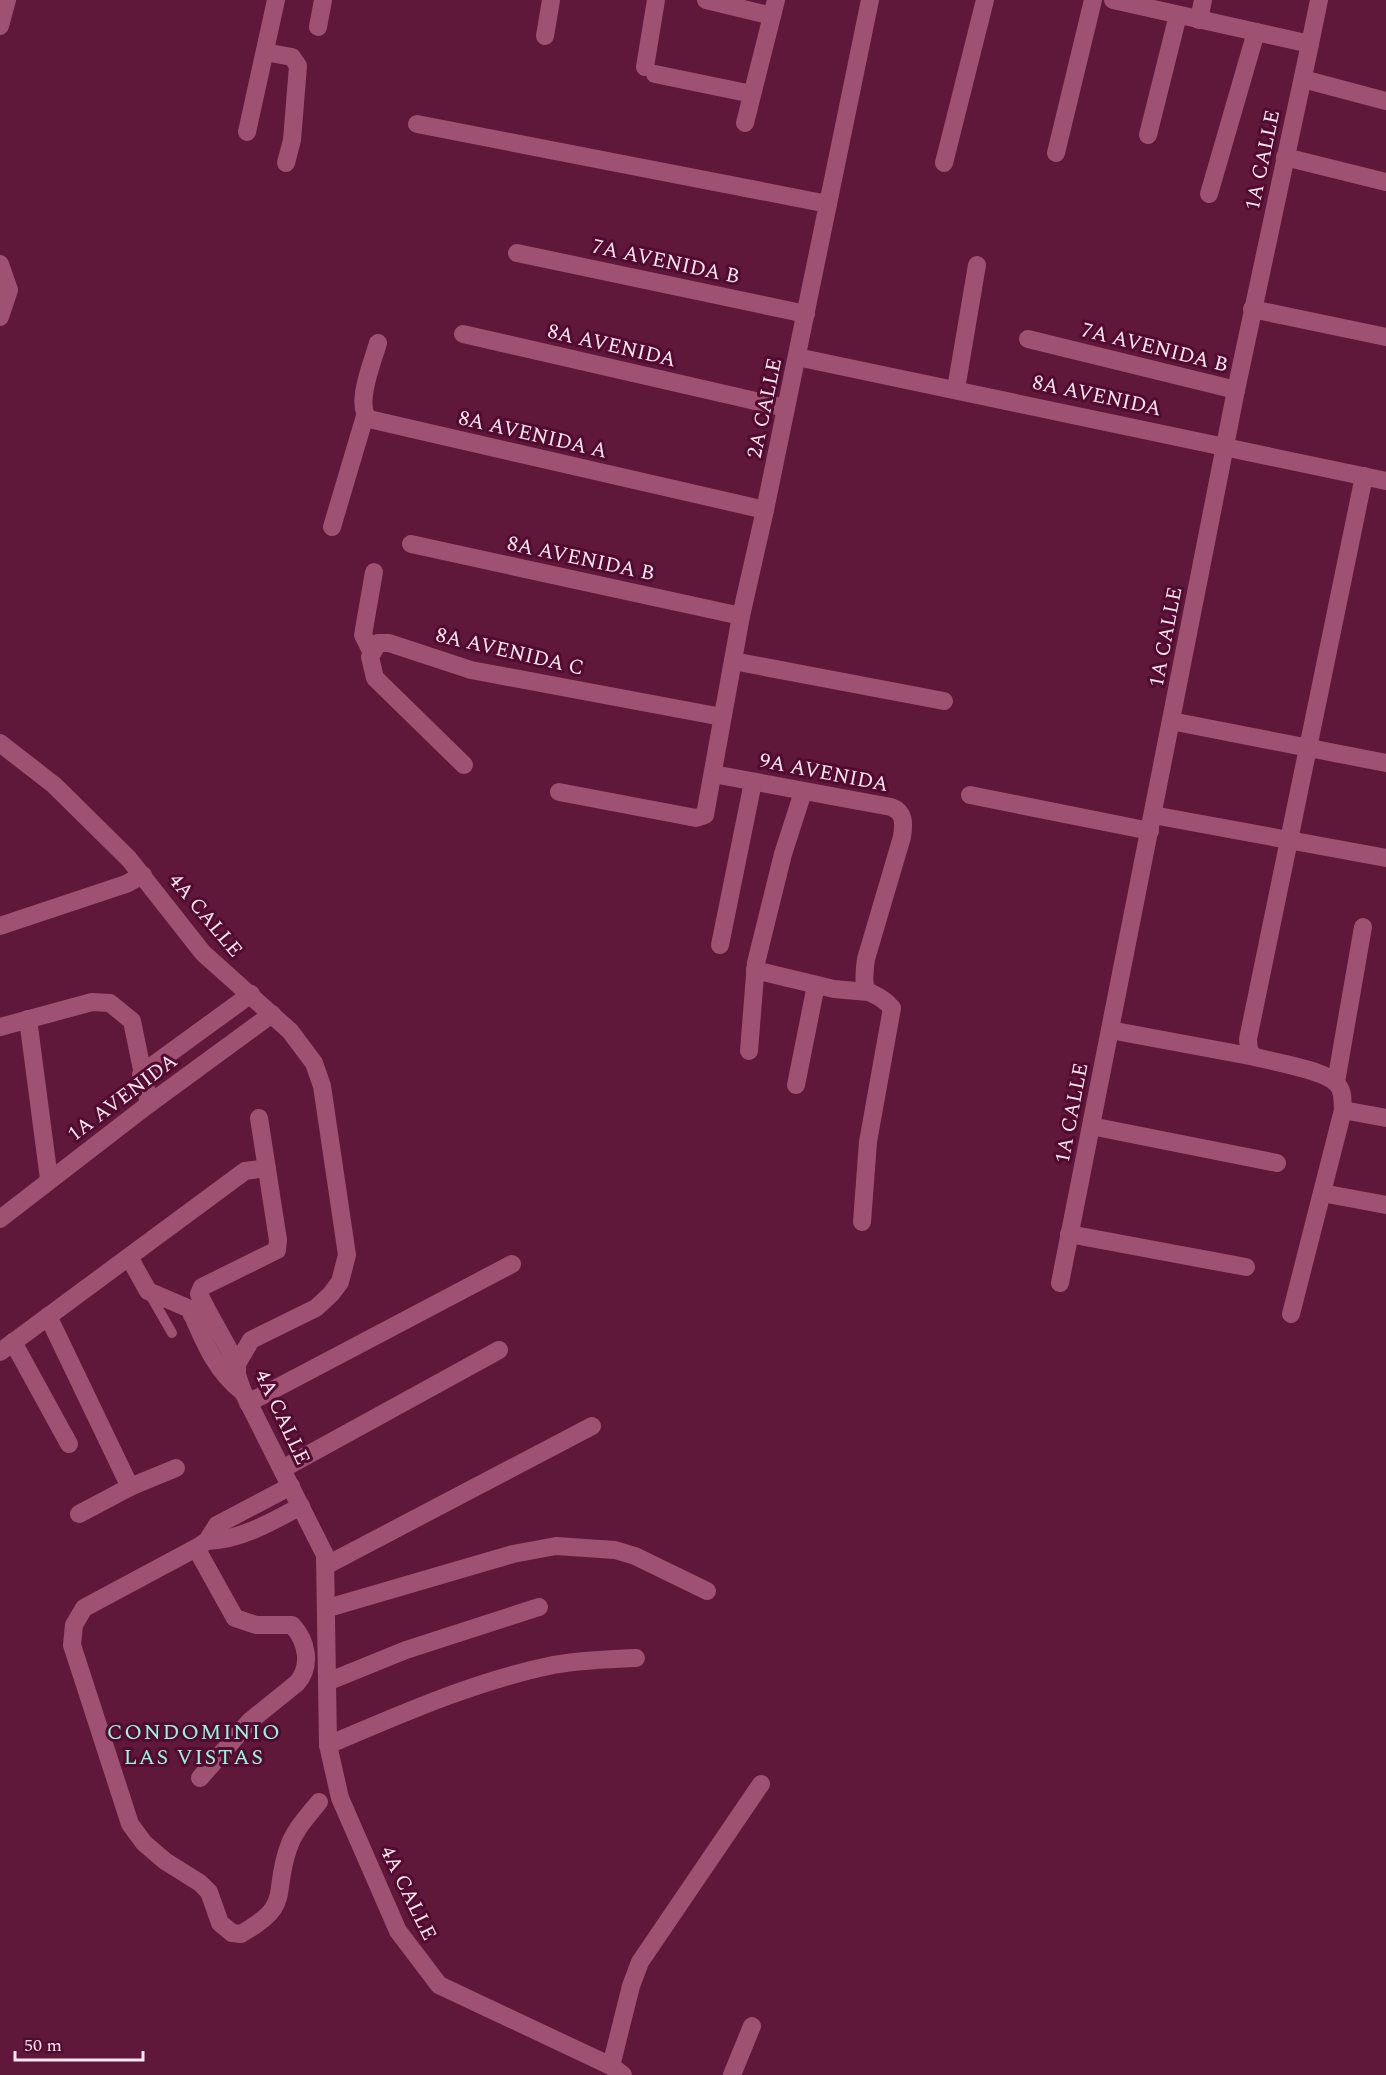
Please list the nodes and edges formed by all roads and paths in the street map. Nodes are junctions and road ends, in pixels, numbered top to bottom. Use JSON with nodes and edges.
{"nodes":[{"id":1,"x":7,"y":0,"type":"edge"},
{"id":2,"x":276,"y":0,"type":"edge"},
{"id":3,"x":323,"y":0,"type":"edge"},
{"id":4,"x":551,"y":0,"type":"edge"},
{"id":5,"x":656,"y":0,"type":"edge"},
{"id":6,"x":706,"y":0,"type":"edge"},
{"id":7,"x":870,"y":0,"type":"edge"},
{"id":8,"x":985,"y":0,"type":"edge"},
{"id":9,"x":1093,"y":0,"type":"edge"},
{"id":10,"x":1113,"y":0,"type":"edge"},
{"id":11,"x":1203,"y":0,"type":"edge"},
{"id":12,"x":1319,"y":0,"type":"edge"},
{"id":13,"x":774,"y":8,"type":"edge"},
{"id":14,"x":1178,"y":15,"type":"junction"},
{"id":15,"x":1199,"y":20,"type":"junction"},
{"id":16,"x":0,"y":26,"type":"edge"},
{"id":17,"x":318,"y":27,"type":"dead end"},
{"id":18,"x":1256,"y":32,"type":"junction"},
{"id":19,"x":545,"y":36,"type":"dead end"},
{"id":20,"x":1310,"y":44,"type":"junction"},
{"id":21,"x":265,"y":51,"type":"junction"},
{"id":22,"x":1302,"y":79,"type":"junction"},
{"id":23,"x":752,"y":94,"type":"junction"},
{"id":24,"x":1386,"y":101,"type":"edge"},
{"id":25,"x":744,"y":123,"type":"dead end"},
{"id":26,"x":417,"y":124,"type":"dead end"},
{"id":27,"x":247,"y":132,"type":"dead end"},
{"id":28,"x":1148,"y":135,"type":"dead end"},
{"id":29,"x":1056,"y":153,"type":"dead end"},
{"id":30,"x":1285,"y":157,"type":"junction"},
{"id":31,"x":286,"y":163,"type":"dead end"},
{"id":32,"x":944,"y":163,"type":"dead end"},
{"id":33,"x":1386,"y":182,"type":"edge"},
{"id":34,"x":1209,"y":194,"type":"dead end"},
{"id":35,"x":828,"y":204,"type":"junction"},
{"id":36,"x":517,"y":253,"type":"dead end"},
{"id":37,"x":977,"y":265,"type":"dead end"},
{"id":38,"x":1,"y":269,"type":"edge"},
{"id":39,"x":1252,"y":309,"type":"junction"},
{"id":40,"x":806,"y":314,"type":"junction"},
{"id":41,"x":0,"y":317,"type":"edge"},
{"id":42,"x":463,"y":334,"type":"dead end"},
{"id":43,"x":1386,"y":337,"type":"edge"},
{"id":44,"x":1028,"y":339,"type":"dead end"},
{"id":45,"x":378,"y":343,"type":"dead end"},
{"id":46,"x":797,"y":357,"type":"junction"},
{"id":47,"x":956,"y":389,"type":"junction"},
{"id":48,"x":1236,"y":390,"type":"junction"},
{"id":49,"x":786,"y":408,"type":"junction"},
{"id":50,"x":365,"y":416,"type":"junction"},
{"id":51,"x":1225,"y":445,"type":"junction"},
{"id":52,"x":1364,"y":476,"type":"junction"},
{"id":53,"x":1386,"y":481,"type":"edge"},
{"id":54,"x":765,"y":510,"type":"junction"},
{"id":55,"x":333,"y":527,"type":"dead end"},
{"id":56,"x":411,"y":544,"type":"dead end"},
{"id":57,"x":374,"y":572,"type":"dead end"},
{"id":58,"x":741,"y":616,"type":"junction"},
{"id":59,"x":371,"y":651,"type":"junction"},
{"id":60,"x":733,"y":661,"type":"junction"},
{"id":61,"x":944,"y":701,"type":"dead end"},
{"id":62,"x":722,"y":717,"type":"junction"},
{"id":63,"x":1171,"y":721,"type":"junction"},
{"id":64,"x":0,"y":743,"type":"edge"},
{"id":65,"x":1306,"y":748,"type":"junction"},
{"id":66,"x":1386,"y":763,"type":"edge"},
{"id":67,"x":464,"y":765,"type":"dead end"},
{"id":68,"x":713,"y":774,"type":"junction"},
{"id":69,"x":753,"y":782,"type":"junction"},
{"id":70,"x":559,"y":792,"type":"dead end"},
{"id":71,"x":803,"y":792,"type":"junction"},
{"id":72,"x":970,"y":795,"type":"dead end"},
{"id":73,"x":1151,"y":823,"type":"junction"},
{"id":74,"x":1287,"y":840,"type":"junction"},
{"id":75,"x":1386,"y":858,"type":"edge"},
{"id":76,"x":143,"y":875,"type":"junction"},
{"id":77,"x":0,"y":926,"type":"edge"},
{"id":78,"x":1363,"y":927,"type":"dead end"},
{"id":79,"x":720,"y":945,"type":"dead end"},
{"id":80,"x":755,"y":970,"type":"junction"},
{"id":81,"x":816,"y":985,"type":"junction"},
{"id":82,"x":868,"y":992,"type":"junction"},
{"id":83,"x":251,"y":994,"type":"junction"},
{"id":84,"x":272,"y":1014,"type":"junction"},
{"id":85,"x":28,"y":1019,"type":"junction"},
{"id":86,"x":0,"y":1027,"type":"edge"},
{"id":87,"x":1110,"y":1030,"type":"junction"},
{"id":88,"x":749,"y":1051,"type":"dead end"},
{"id":89,"x":1255,"y":1057,"type":"junction"},
{"id":90,"x":141,"y":1074,"type":"junction"},
{"id":91,"x":1336,"y":1082,"type":"junction"},
{"id":92,"x":796,"y":1085,"type":"dead end"},
{"id":93,"x":149,"y":1104,"type":"junction"},
{"id":94,"x":1342,"y":1110,"type":"junction"},
{"id":95,"x":259,"y":1118,"type":"dead end"},
{"id":96,"x":1386,"y":1118,"type":"edge"},
{"id":97,"x":1091,"y":1126,"type":"junction"},
{"id":98,"x":1277,"y":1163,"type":"dead end"},
{"id":99,"x":267,"y":1168,"type":"junction"},
{"id":100,"x":49,"y":1179,"type":"junction"},
{"id":101,"x":1322,"y":1192,"type":"junction"},
{"id":102,"x":1386,"y":1205,"type":"edge"},
{"id":103,"x":0,"y":1219,"type":"edge"},
{"id":104,"x":862,"y":1222,"type":"dead end"},
{"id":105,"x":1070,"y":1234,"type":"junction"},
{"id":106,"x":129,"y":1257,"type":"junction"},
{"id":107,"x":512,"y":1264,"type":"dead end"},
{"id":108,"x":1246,"y":1267,"type":"dead end"},
{"id":109,"x":1060,"y":1283,"type":"dead end"},
{"id":110,"x":148,"y":1291,"type":"junction"},
{"id":111,"x":199,"y":1311,"type":"junction"},
{"id":112,"x":1291,"y":1314,"type":"dead end"},
{"id":113,"x":48,"y":1316,"type":"junction"},
{"id":114,"x":171,"y":1333,"type":"dead end"},
{"id":115,"x":7,"y":1347,"type":"edge"},
{"id":116,"x":499,"y":1350,"type":"dead end"},
{"id":117,"x":237,"y":1364,"type":"junction"},
{"id":118,"x":246,"y":1397,"type":"junction"},
{"id":119,"x":592,"y":1426,"type":"dead end"},
{"id":120,"x":69,"y":1444,"type":"dead end"},
{"id":121,"x":176,"y":1468,"type":"dead end"},
{"id":122,"x":284,"y":1468,"type":"junction"},
{"id":123,"x":291,"y":1486,"type":"junction"},
{"id":124,"x":130,"y":1487,"type":"junction"},
{"id":125,"x":257,"y":1503,"type":"junction"},
{"id":126,"x":301,"y":1506,"type":"junction"},
{"id":127,"x":79,"y":1514,"type":"dead end"},
{"id":128,"x":270,"y":1522,"type":"junction"},
{"id":129,"x":201,"y":1544,"type":"junction"},
{"id":130,"x":327,"y":1565,"type":"junction"},
{"id":131,"x":707,"y":1591,"type":"dead end"},
{"id":132,"x":539,"y":1607,"type":"dead end"},
{"id":133,"x":328,"y":1608,"type":"junction"},
{"id":134,"x":636,"y":1658,"type":"dead end"},
{"id":135,"x":327,"y":1682,"type":"junction"},
{"id":136,"x":328,"y":1745,"type":"junction"},
{"id":137,"x":200,"y":1778,"type":"dead end"},
{"id":138,"x":760,"y":1784,"type":"dead end"},
{"id":139,"x":319,"y":1802,"type":"dead end"},
{"id":140,"x":752,"y":2026,"type":"dead end"},
{"id":141,"x":617,"y":2071,"type":"edge"},
{"id":142,"x":732,"y":2075,"type":"edge"}],
"edges":[{"from":1,"to":16,"type":"street"},
{"from":2,"to":21,"type":"street"},
{"from":3,"to":17,"type":"street"},
{"from":4,"to":19,"type":"street"},
{"from":5,"to":23,"type":"street"},
{"from":6,"to":13,"type":"street"},
{"from":7,"to":35,"type":"street","name":"2A CALLE"},
{"from":8,"to":32,"type":"street"},
{"from":9,"to":29,"type":"street"},
{"from":10,"to":14,"type":"street"},
{"from":11,"to":15,"type":"street"},
{"from":12,"to":20,"type":"street","name":"1A CALLE"},
{"from":13,"to":23,"type":"street"},
{"from":14,"to":15,"type":"street"},
{"from":14,"to":28,"type":"street"},
{"from":15,"to":18,"type":"street"},
{"from":18,"to":20,"type":"street"},
{"from":18,"to":34,"type":"street"},
{"from":20,"to":22,"type":"street","name":"1A CALLE"},
{"from":21,"to":27,"type":"street"},
{"from":21,"to":31,"type":"street"},
{"from":22,"to":24,"type":"street"},
{"from":22,"to":30,"type":"street","name":"1A CALLE"},
{"from":23,"to":25,"type":"street"},
{"from":26,"to":35,"type":"street"},
{"from":30,"to":33,"type":"street"},
{"from":30,"to":39,"type":"street","name":"1A CALLE"},
{"from":35,"to":40,"type":"street","name":"2A CALLE"},
{"from":36,"to":40,"type":"street","name":"7A AVENIDA B"},
{"from":37,"to":47,"type":"street"},
{"from":38,"to":41,"type":"street"},
{"from":39,"to":43,"type":"street"},
{"from":39,"to":48,"type":"street","name":"1A CALLE"},
{"from":40,"to":46,"type":"street","name":"2A CALLE"},
{"from":42,"to":49,"type":"street","name":"8A AVENIDA"},
{"from":44,"to":48,"type":"street","name":"7A AVENIDA B"},
{"from":45,"to":50,"type":"street"},
{"from":46,"to":47,"type":"street","name":"8A AVENIDA"},
{"from":46,"to":49,"type":"street","name":"2A CALLE"},
{"from":47,"to":51,"type":"street","name":"8A AVENIDA"},
{"from":48,"to":51,"type":"street","name":"1A CALLE"},
{"from":49,"to":54,"type":"street","name":"2A CALLE"},
{"from":50,"to":54,"type":"street","name":"8A AVENIDA A"},
{"from":50,"to":55,"type":"street"},
{"from":51,"to":52,"type":"street","name":"8A AVENIDA"},
{"from":51,"to":63,"type":"street","name":"1A CALLE"},
{"from":52,"to":53,"type":"street","name":"8A AVENIDA"},
{"from":52,"to":65,"type":"street"},
{"from":54,"to":58,"type":"street","name":"2A CALLE"},
{"from":56,"to":58,"type":"street","name":"8A AVENIDA B"},
{"from":57,"to":59,"type":"street"},
{"from":58,"to":60,"type":"street","name":"2A CALLE"},
{"from":59,"to":62,"type":"street","name":"8A AVENIDA C"},
{"from":59,"to":67,"type":"street"},
{"from":60,"to":61,"type":"street"},
{"from":60,"to":62,"type":"street","name":"2A CALLE"},
{"from":62,"to":68,"type":"street","name":"2A CALLE"},
{"from":63,"to":65,"type":"street"},
{"from":63,"to":73,"type":"street","name":"1A CALLE"},
{"from":64,"to":76,"type":"street","name":"4A CALLE"},
{"from":65,"to":66,"type":"street"},
{"from":65,"to":74,"type":"street"},
{"from":68,"to":69,"type":"street","name":"9A AVENIDA"},
{"from":68,"to":70,"type":"street","name":"2A CALLE"},
{"from":69,"to":71,"type":"street","name":"9A AVENIDA"},
{"from":69,"to":79,"type":"street"},
{"from":71,"to":80,"type":"street"},
{"from":71,"to":82,"type":"street","name":"9A AVENIDA"},
{"from":72,"to":73,"type":"street"},
{"from":73,"to":74,"type":"street"},
{"from":73,"to":87,"type":"street","name":"1A CALLE"},
{"from":74,"to":75,"type":"street"},
{"from":74,"to":89,"type":"street"},
{"from":76,"to":77,"type":"street"},
{"from":76,"to":83,"type":"street","name":"4A CALLE"},
{"from":78,"to":91,"type":"street"},
{"from":80,"to":81,"type":"street"},
{"from":80,"to":88,"type":"street"},
{"from":81,"to":82,"type":"street"},
{"from":81,"to":92,"type":"street"},
{"from":82,"to":104,"type":"street"},
{"from":83,"to":84,"type":"street","name":"4A CALLE"},
{"from":83,"to":90,"type":"street","name":"1A AVENIDA"},
{"from":84,"to":93,"type":"street","name":"1A AVENIDA"},
{"from":84,"to":117,"type":"street","name":"4A CALLE"},
{"from":85,"to":86,"type":"street"},
{"from":85,"to":90,"type":"street"},
{"from":85,"to":100,"type":"street"},
{"from":87,"to":89,"type":"street"},
{"from":87,"to":97,"type":"street","name":"1A CALLE"},
{"from":89,"to":91,"type":"street"},
{"from":90,"to":93,"type":"street"},
{"from":91,"to":94,"type":"street"},
{"from":93,"to":100,"type":"street","name":"1A AVENIDA"},
{"from":94,"to":96,"type":"street"},
{"from":94,"to":101,"type":"street"},
{"from":95,"to":99,"type":"street"},
{"from":97,"to":98,"type":"street"},
{"from":97,"to":105,"type":"street","name":"1A CALLE"},
{"from":99,"to":106,"type":"street"},
{"from":99,"to":111,"type":"street"},
{"from":100,"to":103,"type":"street","name":"1A AVENIDA"},
{"from":101,"to":102,"type":"street"},
{"from":101,"to":112,"type":"street"},
{"from":105,"to":108,"type":"street"},
{"from":105,"to":109,"type":"street","name":"1A CALLE"},
{"from":106,"to":110,"type":"street"},
{"from":106,"to":113,"type":"street"},
{"from":107,"to":118,"type":"street"},
{"from":110,"to":111,"type":"street"},
{"from":110,"to":114,"type":"lane"},
{"from":111,"to":117,"type":"street"},
{"from":111,"to":118,"type":"street"},
{"from":113,"to":115,"type":"street"},
{"from":113,"to":124,"type":"street"},
{"from":115,"to":120,"type":"street"},
{"from":116,"to":122,"type":"street"},
{"from":117,"to":118,"type":"street","name":"4A CALLE"},
{"from":118,"to":122,"type":"street","name":"4A CALLE"},
{"from":119,"to":130,"type":"street"},
{"from":121,"to":124,"type":"street"},
{"from":122,"to":123,"type":"street","name":"4A CALLE"},
{"from":123,"to":125,"type":"street"},
{"from":123,"to":126,"type":"street","name":"4A CALLE"},
{"from":124,"to":127,"type":"street"},
{"from":125,"to":128,"type":"street"},
{"from":125,"to":129,"type":"street"},
{"from":126,"to":128,"type":"street"},
{"from":126,"to":130,"type":"street","name":"4A CALLE"},
{"from":128,"to":129,"type":"street"},
{"from":129,"to":137,"type":"street"},
{"from":129,"to":139,"type":"street"},
{"from":130,"to":133,"type":"street","name":"4A CALLE"},
{"from":131,"to":133,"type":"street"},
{"from":132,"to":135,"type":"street"},
{"from":133,"to":135,"type":"street","name":"4A CALLE"},
{"from":134,"to":136,"type":"street"},
{"from":135,"to":136,"type":"street","name":"4A CALLE"},
{"from":136,"to":141,"type":"street","name":"4A CALLE"},
{"from":138,"to":141,"type":"street"},
{"from":140,"to":142,"type":"street"}]}
